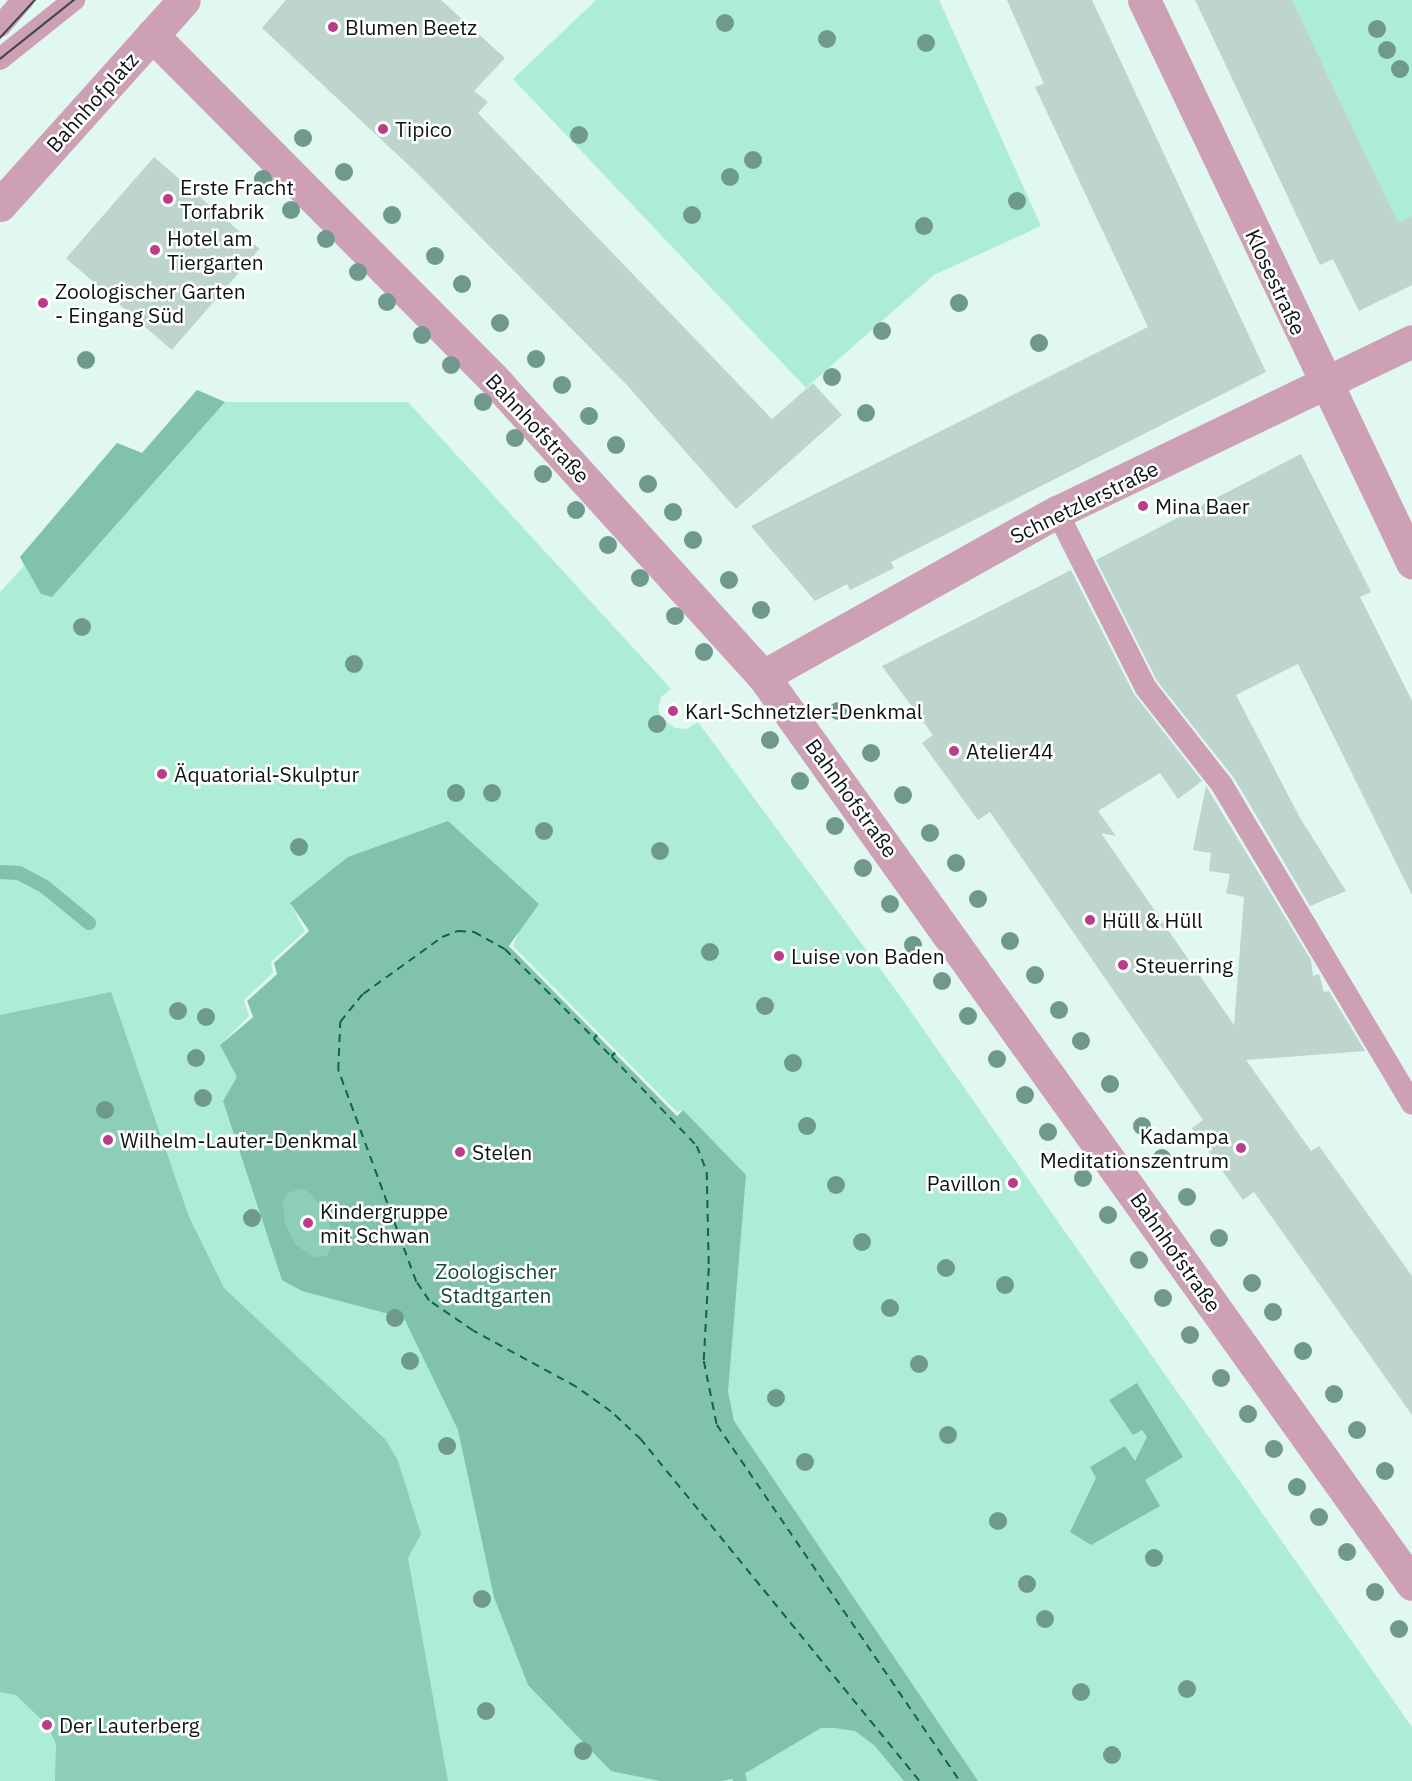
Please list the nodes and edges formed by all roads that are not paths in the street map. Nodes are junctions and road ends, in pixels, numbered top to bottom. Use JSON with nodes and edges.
{"nodes":[{"id":1,"x":23,"y":0,"type":"edge"},
{"id":2,"x":74,"y":0,"type":"edge"},
{"id":3,"x":184,"y":0,"type":"edge"},
{"id":4,"x":1144,"y":0,"type":"edge"},
{"id":5,"x":0,"y":26,"type":"edge"},
{"id":6,"x":152,"y":35,"type":"junction"},
{"id":7,"x":0,"y":59,"type":"edge"},
{"id":8,"x":0,"y":205,"type":"edge"},
{"id":9,"x":1412,"y":341,"type":"edge"},
{"id":10,"x":1325,"y":387,"type":"junction"},
{"id":11,"x":1057,"y":512,"type":"junction"},
{"id":12,"x":1412,"y":562,"type":"edge"},
{"id":13,"x":763,"y":675,"type":"junction"},
{"id":14,"x":1412,"y":1104,"type":"edge"},
{"id":15,"x":1412,"y":1584,"type":"edge"}],
"edges":[{"from":1,"to":5,"type":"lane"},
{"from":2,"to":7,"type":"lane"},
{"from":3,"to":6,"type":"street","name":"Bahnhofplatz"},
{"from":4,"to":10,"type":"street","name":"Klosestraße"},
{"from":6,"to":8,"type":"street","name":"Bahnhofplatz"},
{"from":6,"to":13,"type":"street","name":"Bahnhofstraße"},
{"from":9,"to":10,"type":"street","name":"Schnetzlerstraße"},
{"from":10,"to":11,"type":"street","name":"Schnetzlerstraße"},
{"from":10,"to":12,"type":"street","name":"Klosestraße"},
{"from":11,"to":13,"type":"street","name":"Schnetzlerstraße"},
{"from":11,"to":14,"type":"lane"},
{"from":13,"to":15,"type":"street","name":"Bahnhofstraße"}]}
